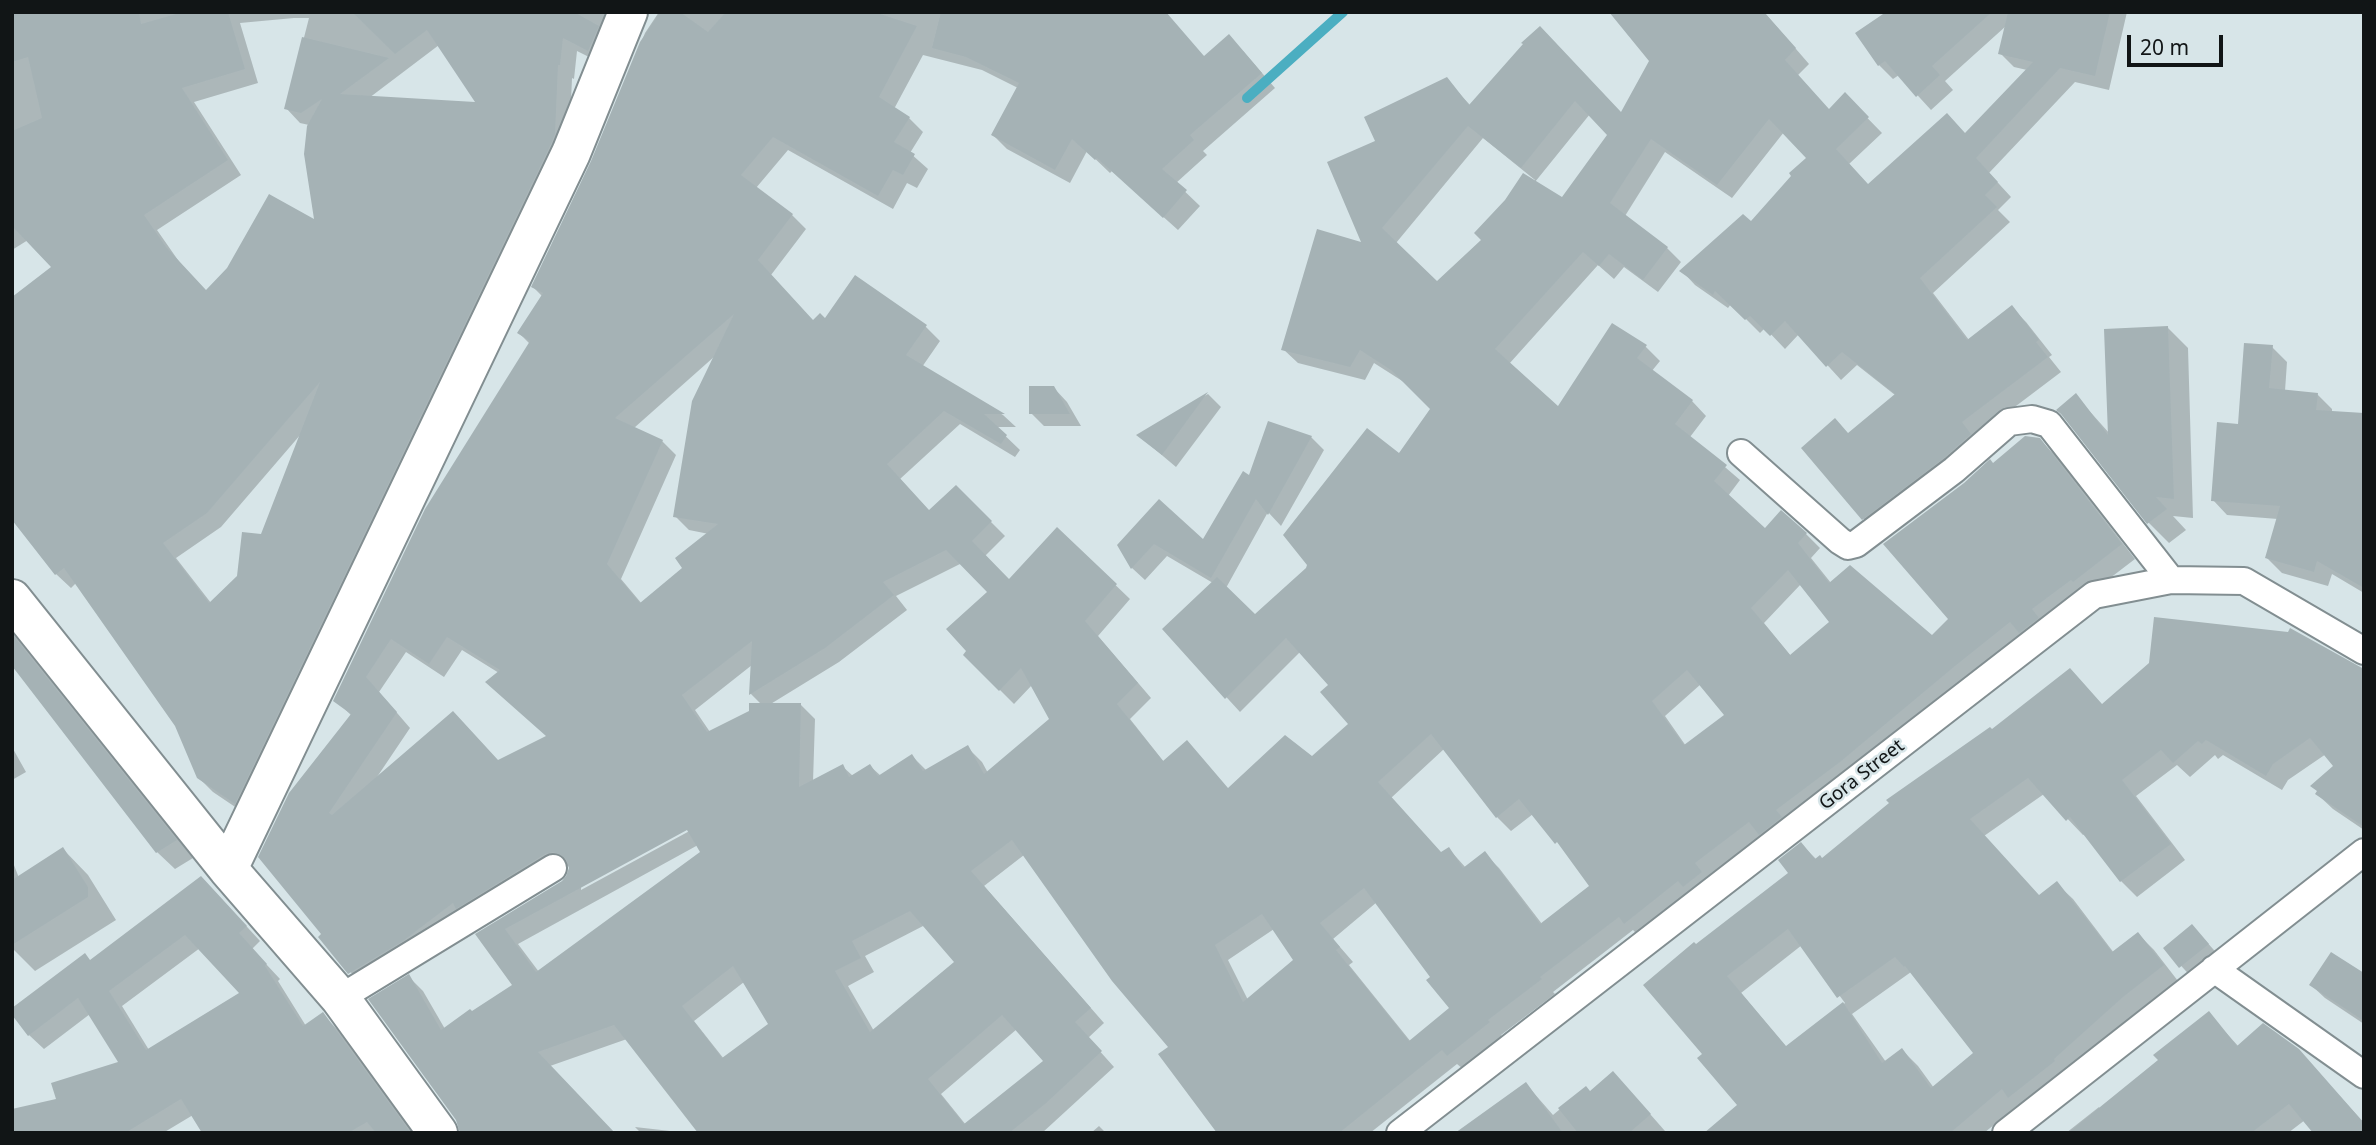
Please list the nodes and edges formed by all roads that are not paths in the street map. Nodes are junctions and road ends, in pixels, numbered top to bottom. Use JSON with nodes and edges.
{"nodes":[{"id":1,"x":628,"y":12,"type":"edge"},
{"id":2,"x":1741,"y":453,"type":"dead end"},
{"id":3,"x":2171,"y":580,"type":"junction"},
{"id":4,"x":12,"y":599,"type":"edge"},
{"id":5,"x":2364,"y":651,"type":"edge"},
{"id":6,"x":2364,"y":852,"type":"edge"},
{"id":7,"x":553,"y":868,"type":"dead end"},
{"id":8,"x":228,"y":869,"type":"junction"},
{"id":9,"x":2214,"y":969,"type":"junction"},
{"id":10,"x":340,"y":998,"type":"junction"},
{"id":11,"x":2364,"y":1075,"type":"edge"},
{"id":12,"x":439,"y":1133,"type":"edge"},
{"id":13,"x":1400,"y":1133,"type":"edge"},
{"id":14,"x":2006,"y":1133,"type":"edge"}],
"edges":[{"from":1,"to":8,"type":"street"},
{"from":2,"to":3,"type":"street"},
{"from":3,"to":5,"type":"street","name":"Gora Street"},
{"from":3,"to":13,"type":"street","name":"Gora Street"},
{"from":4,"to":8,"type":"street"},
{"from":6,"to":9,"type":"street"},
{"from":7,"to":10,"type":"street"},
{"from":8,"to":10,"type":"street"},
{"from":9,"to":11,"type":"street"},
{"from":9,"to":14,"type":"street"},
{"from":10,"to":12,"type":"street"}]}
